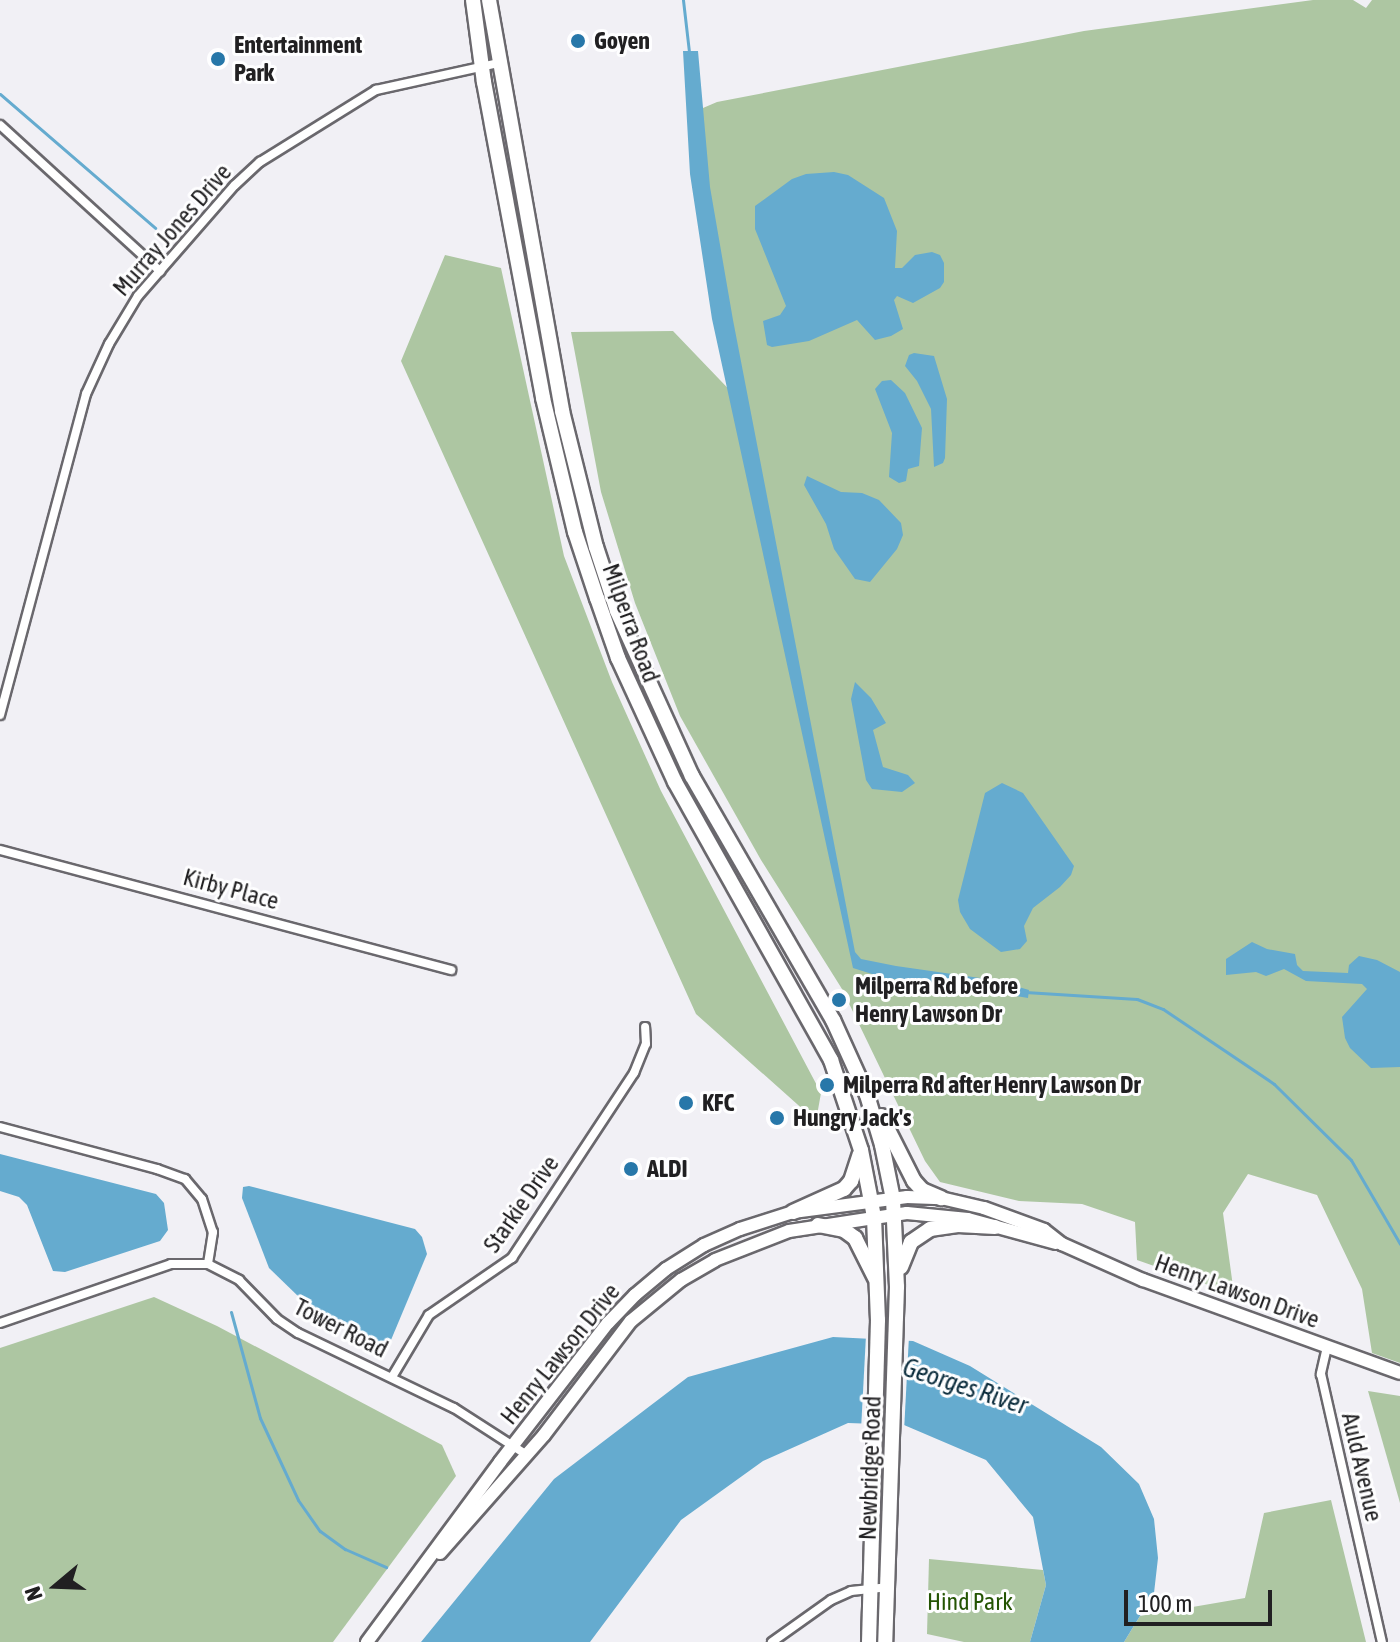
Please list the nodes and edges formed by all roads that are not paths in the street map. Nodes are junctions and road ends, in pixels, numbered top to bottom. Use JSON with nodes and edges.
{"nodes":[{"id":1,"x":473,"y":0,"type":"edge"},
{"id":2,"x":489,"y":0,"type":"edge"},
{"id":3,"x":499,"y":63,"type":"junction"},
{"id":4,"x":482,"y":66,"type":"junction"},
{"id":5,"x":0,"y":125,"type":"edge"},
{"id":6,"x":160,"y":271,"type":"junction"},
{"id":7,"x":0,"y":715,"type":"edge"},
{"id":8,"x":0,"y":850,"type":"edge"},
{"id":9,"x":451,"y":970,"type":"dead end"},
{"id":10,"x":645,"y":1027,"type":"dead end"},
{"id":11,"x":857,"y":1070,"type":"junction"},
{"id":12,"x":0,"y":1127,"type":"edge"},
{"id":13,"x":861,"y":1150,"type":"junction"},
{"id":14,"x":941,"y":1198,"type":"junction"},
{"id":15,"x":893,"y":1206,"type":"junction"},
{"id":16,"x":873,"y":1209,"type":"junction"},
{"id":17,"x":793,"y":1212,"type":"junction"},
{"id":18,"x":818,"y":1225,"type":"junction"},
{"id":19,"x":995,"y":1227,"type":"junction"},
{"id":20,"x":1062,"y":1244,"type":"junction"},
{"id":21,"x":208,"y":1264,"type":"junction"},
{"id":22,"x":877,"y":1282,"type":"junction"},
{"id":23,"x":897,"y":1287,"type":"junction"},
{"id":24,"x":0,"y":1323,"type":"edge"},
{"id":25,"x":1327,"y":1347,"type":"junction"},
{"id":26,"x":1400,"y":1373,"type":"edge"},
{"id":27,"x":392,"y":1377,"type":"junction"},
{"id":28,"x":514,"y":1446,"type":"junction"},
{"id":29,"x":527,"y":1455,"type":"junction"},
{"id":30,"x":415,"y":1578,"type":"junction"},
{"id":31,"x":887,"y":1587,"type":"junction"},
{"id":32,"x":870,"y":1590,"type":"junction"},
{"id":33,"x":367,"y":1642,"type":"edge"},
{"id":34,"x":772,"y":1642,"type":"edge"},
{"id":35,"x":869,"y":1642,"type":"edge"},
{"id":36,"x":885,"y":1642,"type":"edge"},
{"id":37,"x":1382,"y":1642,"type":"edge"}],
"edges":[{"from":1,"to":4,"type":"highway","name":"Milperra Road"},
{"from":2,"to":3,"type":"highway","name":"Milperra Road"},
{"from":3,"to":4,"type":"street","name":"Murray Jones Drive"},
{"from":3,"to":11,"type":"highway","name":"Milperra Road"},
{"from":4,"to":6,"type":"street","name":"Murray Jones Drive"},
{"from":4,"to":13,"type":"highway","name":"Milperra Road"},
{"from":5,"to":6,"type":"street"},
{"from":6,"to":7,"type":"street","name":"Murray Jones Drive"},
{"from":8,"to":9,"type":"street","name":"Kirby Place"},
{"from":10,"to":27,"type":"street","name":"Starkie Drive"},
{"from":11,"to":14,"type":"highway"},
{"from":11,"to":15,"type":"highway","name":"Milperra Road"},
{"from":12,"to":21,"type":"street"},
{"from":13,"to":16,"type":"highway","name":"Milperra Road"},
{"from":13,"to":17,"type":"highway"},
{"from":14,"to":15,"type":"main road","name":"Henry Lawson Drive"},
{"from":14,"to":20,"type":"main road","name":"Henry Lawson Drive"},
{"from":15,"to":16,"type":"main road","name":"Henry Lawson Drive"},
{"from":15,"to":19,"type":"main road","name":"Henry Lawson Drive"},
{"from":15,"to":23,"type":"highway","name":"Newbridge Road"},
{"from":16,"to":17,"type":"main road","name":"Henry Lawson Drive"},
{"from":16,"to":18,"type":"main road","name":"Henry Lawson Drive"},
{"from":16,"to":22,"type":"highway","name":"Newbridge Road"},
{"from":17,"to":28,"type":"main road","name":"Henry Lawson Drive"},
{"from":18,"to":22,"type":"highway"},
{"from":18,"to":29,"type":"main road","name":"Henry Lawson Drive"},
{"from":19,"to":20,"type":"main road","name":"Henry Lawson Drive"},
{"from":19,"to":23,"type":"highway"},
{"from":20,"to":25,"type":"main road","name":"Henry Lawson Drive"},
{"from":21,"to":24,"type":"street"},
{"from":21,"to":27,"type":"street","name":"Tower Road"},
{"from":22,"to":32,"type":"highway","name":"Newbridge Road"},
{"from":23,"to":31,"type":"highway","name":"Newbridge Road"},
{"from":25,"to":26,"type":"main road","name":"Henry Lawson Drive"},
{"from":25,"to":37,"type":"street","name":"Auld Avenue"},
{"from":27,"to":28,"type":"street","name":"Tower Road"},
{"from":28,"to":29,"type":"street","name":"Tower Road"},
{"from":28,"to":30,"type":"main road","name":"Henry Lawson Drive"},
{"from":29,"to":30,"type":"main road","name":"Henry Lawson Drive"},
{"from":30,"to":33,"type":"main road","name":"Henry Lawson Drive"},
{"from":31,"to":32,"type":"street"},
{"from":31,"to":36,"type":"highway","name":"Newbridge Road"},
{"from":32,"to":34,"type":"street"},
{"from":32,"to":35,"type":"highway","name":"Newbridge Road"}]}
